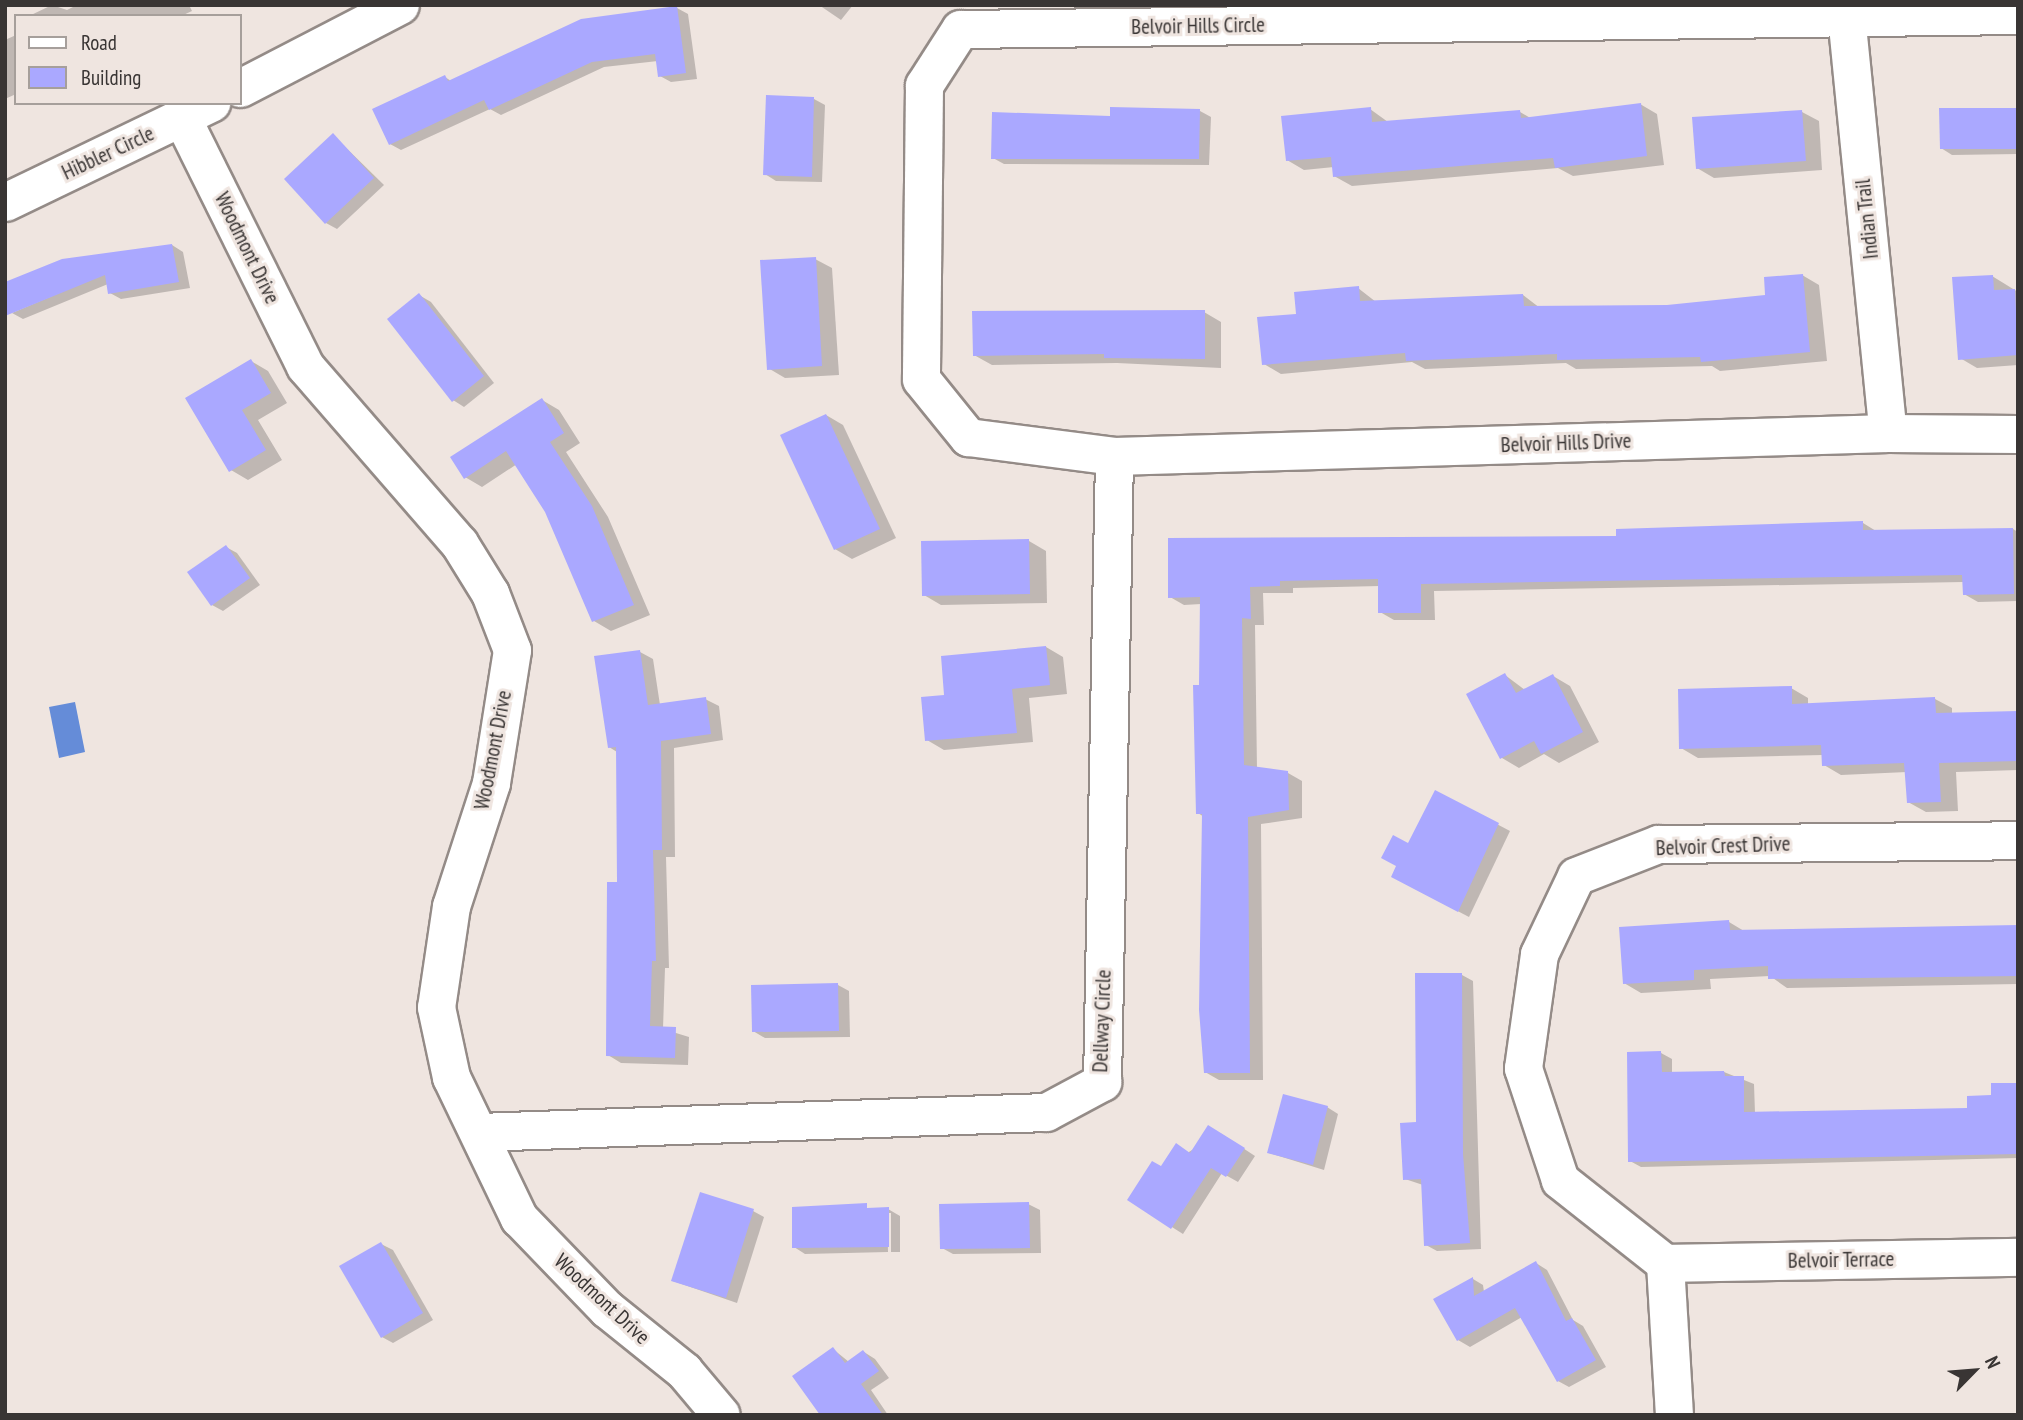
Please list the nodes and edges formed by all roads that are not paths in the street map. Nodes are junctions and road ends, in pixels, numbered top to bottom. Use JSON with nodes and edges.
{"nodes":[{"id":1,"x":400,"y":5,"type":"edge"},
{"id":2,"x":1846,"y":11,"type":"edge"},
{"id":3,"x":2018,"y":15,"type":"edge"},
{"id":4,"x":242,"y":87,"type":"edge"},
{"id":5,"x":196,"y":111,"type":"edge"},
{"id":6,"x":5,"y":202,"type":"edge"},
{"id":7,"x":1888,"y":433,"type":"junction"},
{"id":8,"x":2018,"y":434,"type":"edge"},
{"id":9,"x":1114,"y":456,"type":"junction"},
{"id":10,"x":2018,"y":840,"type":"edge"},
{"id":11,"x":479,"y":1132,"type":"junction"},
{"id":12,"x":2018,"y":1257,"type":"edge"},
{"id":13,"x":1665,"y":1263,"type":"junction"},
{"id":14,"x":721,"y":1415,"type":"edge"},
{"id":15,"x":1674,"y":1415,"type":"edge"}],
"edges":[{"from":1,"to":4,"type":"street"},
{"from":2,"to":3,"type":"street","name":"Belvoir Hills Circle"},
{"from":2,"to":7,"type":"street","name":"Indian Trail"},
{"from":2,"to":9,"type":"street","name":"Belvoir Hills Circle"},
{"from":5,"to":6,"type":"street","name":"Hibbler Circle"},
{"from":5,"to":11,"type":"street","name":"Woodmont Drive"},
{"from":7,"to":8,"type":"street","name":"Belvoir Hills Drive"},
{"from":7,"to":9,"type":"street","name":"Belvoir Hills Drive"},
{"from":9,"to":11,"type":"street","name":"Dellway Circle"},
{"from":10,"to":13,"type":"street","name":"Belvoir Crest Drive"},
{"from":11,"to":14,"type":"street","name":"Woodmont Drive"},
{"from":12,"to":13,"type":"street","name":"Belvoir Terrace"},
{"from":13,"to":15,"type":"street"}]}
